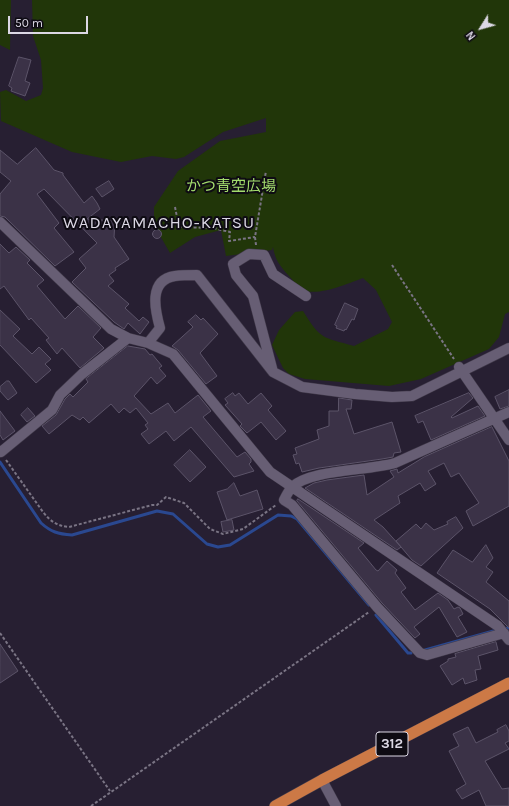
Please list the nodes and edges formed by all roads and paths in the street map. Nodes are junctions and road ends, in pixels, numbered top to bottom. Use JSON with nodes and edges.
{"nodes":[{"id":1,"x":266,"y":171,"type":"dead end"},
{"id":2,"x":175,"y":208,"type":"dead end"},
{"id":3,"x":0,"y":222,"type":"edge"},
{"id":4,"x":255,"y":237,"type":"junction"},
{"id":5,"x":257,"y":254,"type":"junction"},
{"id":6,"x":392,"y":265,"type":"dead end"},
{"id":7,"x":306,"y":296,"type":"dead end"},
{"id":8,"x":128,"y":338,"type":"junction"},
{"id":9,"x":148,"y":343,"type":"junction"},
{"id":10,"x":509,"y":348,"type":"edge"},
{"id":11,"x":461,"y":369,"type":"junction"},
{"id":12,"x":273,"y":372,"type":"junction"},
{"id":13,"x":509,"y":412,"type":"edge"},
{"id":14,"x":495,"y":418,"type":"junction"},
{"id":15,"x":509,"y":440,"type":"edge"},
{"id":16,"x":0,"y":451,"type":"edge"},
{"id":17,"x":292,"y":487,"type":"junction"},
{"id":18,"x":284,"y":500,"type":"junction"},
{"id":19,"x":377,"y":607,"type":"junction"},
{"id":20,"x":0,"y":633,"type":"edge"},
{"id":21,"x":507,"y":637,"type":"edge"},
{"id":22,"x":509,"y":683,"type":"edge"},
{"id":23,"x":322,"y":780,"type":"junction"},
{"id":24,"x":110,"y":792,"type":"junction"},
{"id":25,"x":91,"y":806,"type":"edge"},
{"id":26,"x":275,"y":806,"type":"edge"},
{"id":27,"x":336,"y":806,"type":"edge"}],
"edges":[{"from":1,"to":4,"type":"path"},
{"from":2,"to":4,"type":"path"},
{"from":3,"to":8,"type":"street"},
{"from":4,"to":5,"type":"path"},
{"from":5,"to":7,"type":"street"},
{"from":5,"to":12,"type":"street"},
{"from":6,"to":11,"type":"path"},
{"from":8,"to":9,"type":"street"},
{"from":8,"to":16,"type":"street"},
{"from":9,"to":12,"type":"street"},
{"from":9,"to":17,"type":"street"},
{"from":10,"to":11,"type":"street"},
{"from":11,"to":12,"type":"street"},
{"from":11,"to":14,"type":"street"},
{"from":13,"to":14,"type":"street"},
{"from":14,"to":15,"type":"street"},
{"from":14,"to":17,"type":"street"},
{"from":16,"to":18,"type":"path"},
{"from":17,"to":18,"type":"street"},
{"from":17,"to":21,"type":"street"},
{"from":18,"to":19,"type":"street"},
{"from":19,"to":21,"type":"street"},
{"from":19,"to":24,"type":"path"},
{"from":20,"to":24,"type":"path"},
{"from":22,"to":23,"type":"highway","number":"312"},
{"from":23,"to":26,"type":"highway","number":"312"},
{"from":23,"to":27,"type":"street"},
{"from":24,"to":25,"type":"path"}]}
